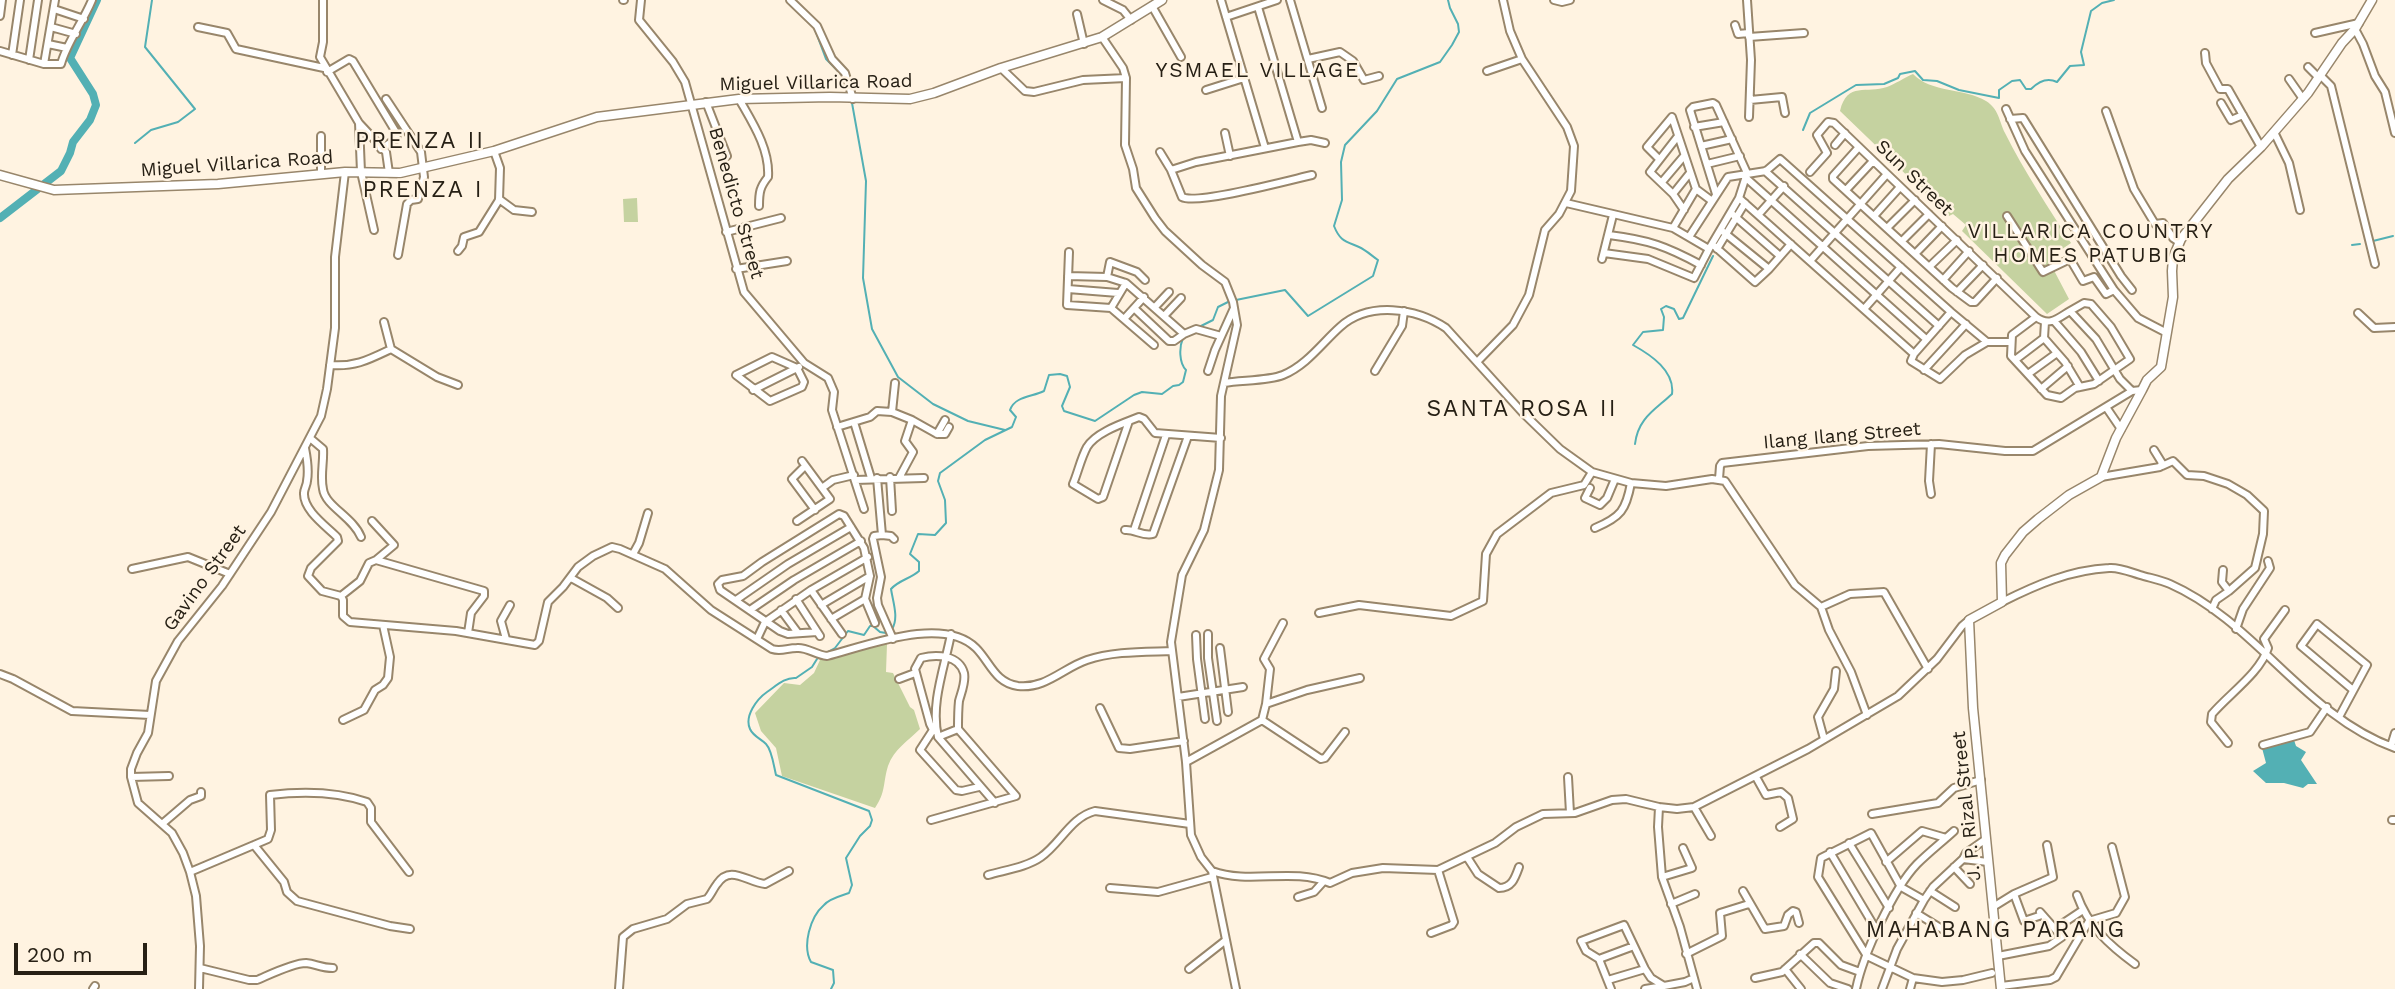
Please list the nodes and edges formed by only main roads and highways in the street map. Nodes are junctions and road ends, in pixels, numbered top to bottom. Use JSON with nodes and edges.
{"nodes":[{"id":1,"x":1162,"y":0,"type":"edge"},
{"id":2,"x":2372,"y":0,"type":"edge"},
{"id":3,"x":0,"y":175,"type":"edge"},
{"id":4,"x":2001,"y":987,"type":"edge"}],
"edges":[{"from":1,"to":3,"type":"main road","name":"Miguel Villarica Road"},
{"from":2,"to":4,"type":"main road","name":"J. P. Rizal Street"}]}
